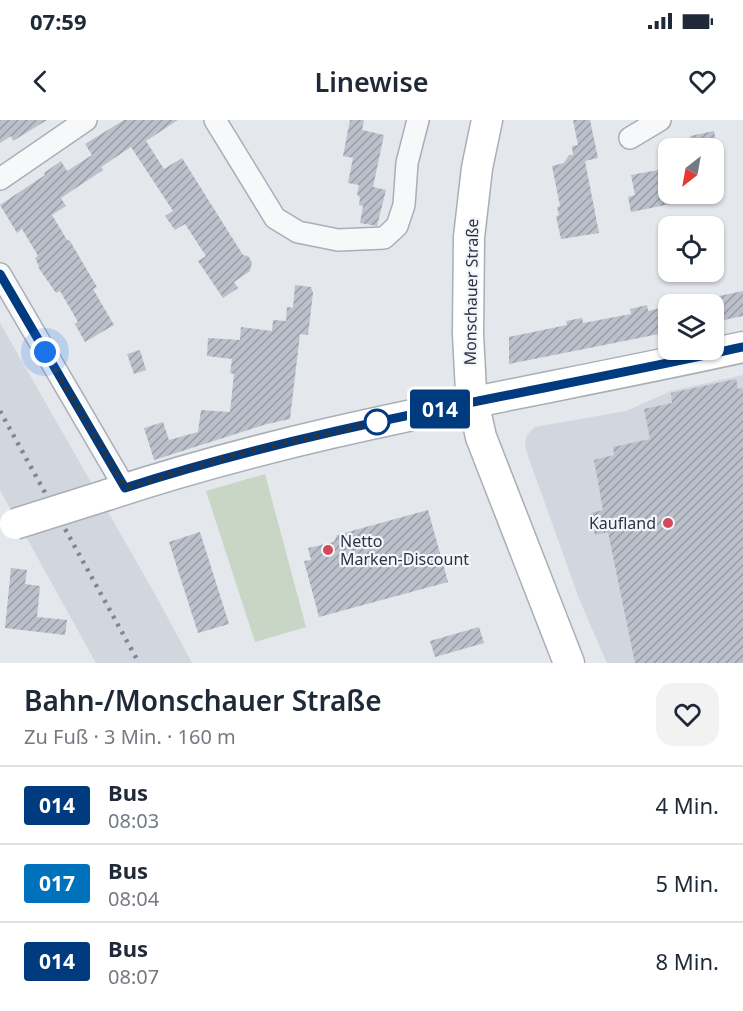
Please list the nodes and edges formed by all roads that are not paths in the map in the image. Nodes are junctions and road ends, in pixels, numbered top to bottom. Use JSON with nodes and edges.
{"nodes":[{"id":1,"x":86,"y":120,"type":"edge"},
{"id":2,"x":215,"y":120,"type":"edge"},
{"id":3,"x":417,"y":120,"type":"edge"},
{"id":4,"x":487,"y":120,"type":"edge"},
{"id":5,"x":660,"y":120,"type":"edge"},
{"id":6,"x":630,"y":138,"type":"dead end"},
{"id":7,"x":0,"y":179,"type":"edge"},
{"id":8,"x":0,"y":274,"type":"edge"},
{"id":9,"x":743,"y":347,"type":"edge"},
{"id":10,"x":472,"y":403,"type":"junction"},
{"id":11,"x":116,"y":491,"type":"junction"},
{"id":12,"x":8,"y":527,"type":"edge"},
{"id":13,"x":569,"y":663,"type":"edge"}],
"edges":[{"from":1,"to":7,"type":"street"},
{"from":2,"to":3,"type":"street"},
{"from":4,"to":10,"type":"street","name":"Monschauer Straße"},
{"from":5,"to":6,"type":"street"},
{"from":8,"to":11,"type":"street"},
{"from":9,"to":10,"type":"street"},
{"from":10,"to":11,"type":"street"},
{"from":10,"to":13,"type":"street","name":"Monschauer Straße"},
{"from":11,"to":12,"type":"street","bridge":true}]}
